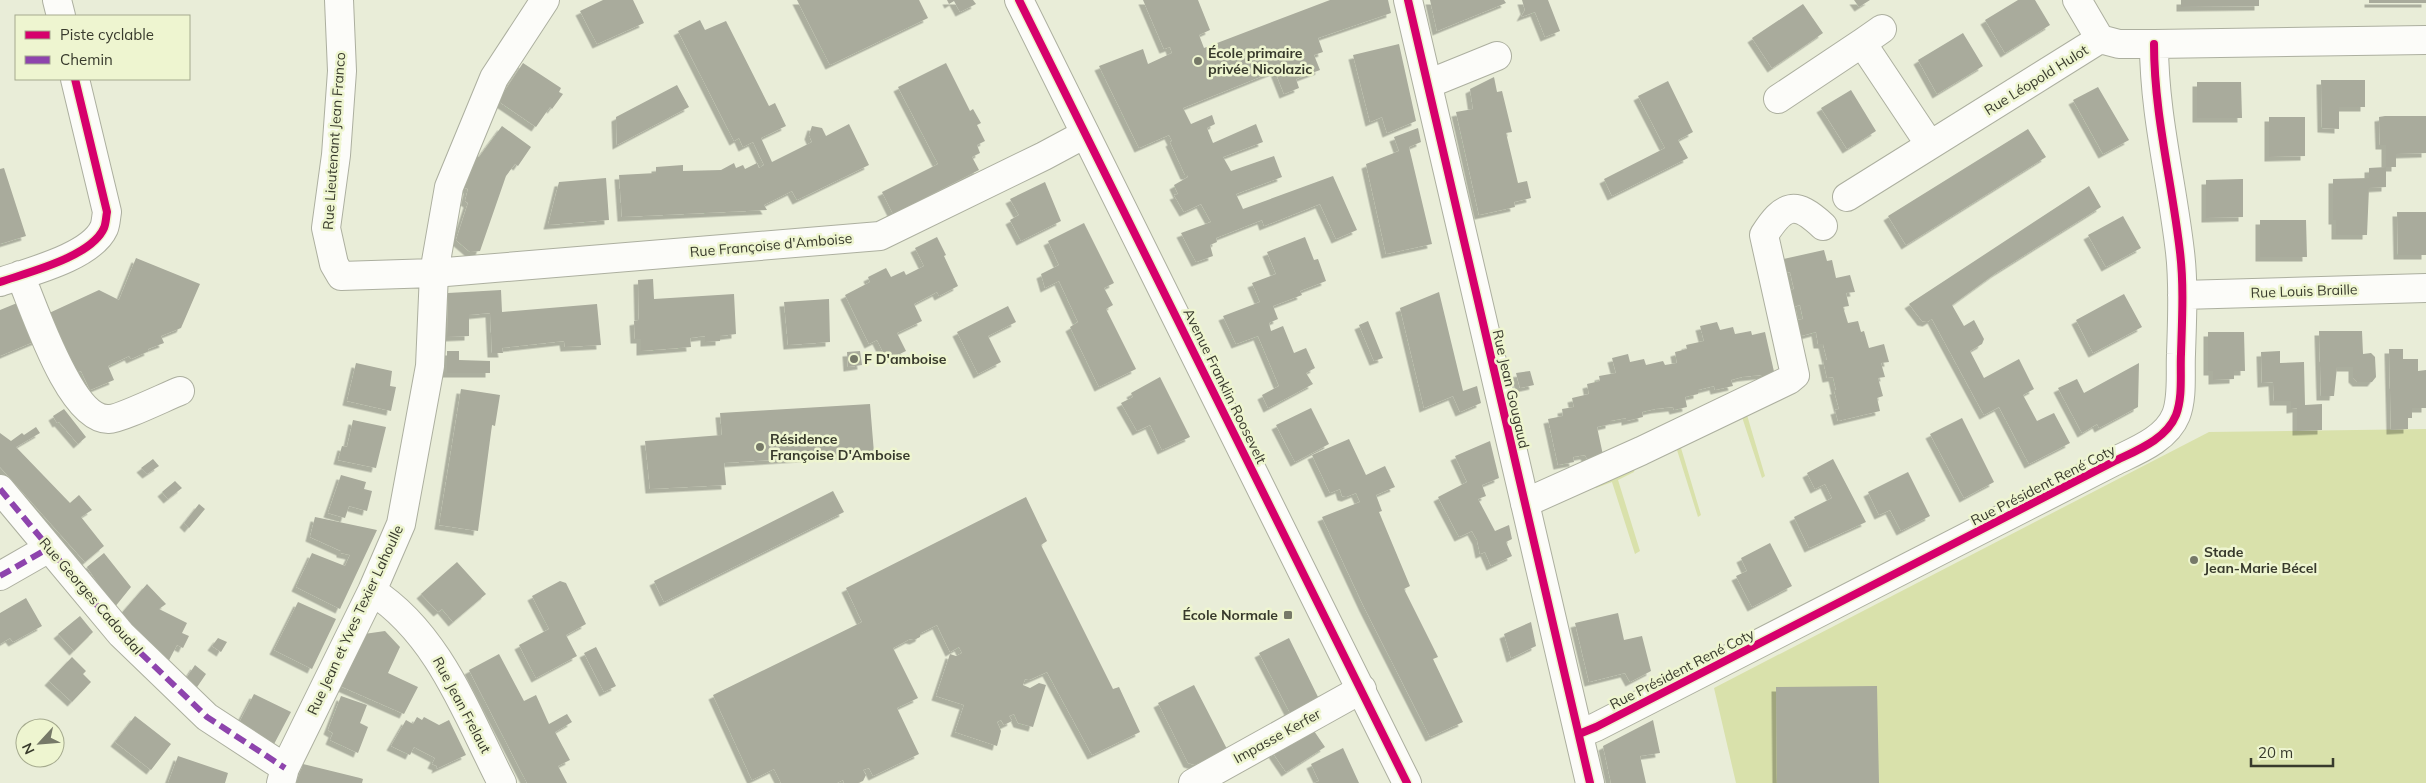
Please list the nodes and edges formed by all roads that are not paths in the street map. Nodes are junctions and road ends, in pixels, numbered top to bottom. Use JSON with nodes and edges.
{"nodes":[{"id":1,"x":57,"y":0,"type":"edge"},
{"id":2,"x":339,"y":0,"type":"edge"},
{"id":3,"x":545,"y":0,"type":"edge"},
{"id":4,"x":1019,"y":0,"type":"edge"},
{"id":5,"x":1408,"y":0,"type":"edge"},
{"id":6,"x":2077,"y":0,"type":"edge"},
{"id":7,"x":61,"y":15,"type":"edge"},
{"id":8,"x":2100,"y":40,"type":"junction"},
{"id":9,"x":2426,"y":40,"type":"edge"},
{"id":10,"x":2154,"y":44,"type":"junction"},
{"id":11,"x":1497,"y":56,"type":"dead end"},
{"id":12,"x":76,"y":80,"type":"edge"},
{"id":13,"x":1428,"y":84,"type":"junction"},
{"id":14,"x":1778,"y":100,"type":"dead end"},
{"id":15,"x":1085,"y":134,"type":"junction"},
{"id":16,"x":1930,"y":145,"type":"junction"},
{"id":17,"x":1847,"y":197,"type":"dead end"},
{"id":18,"x":1823,"y":226,"type":"dead end"},
{"id":19,"x":434,"y":273,"type":"junction"},
{"id":20,"x":10,"y":278,"type":"edge"},
{"id":21,"x":2426,"y":288,"type":"edge"},
{"id":22,"x":2182,"y":296,"type":"junction"},
{"id":23,"x":180,"y":391,"type":"dead end"},
{"id":24,"x":0,"y":489,"type":"edge"},
{"id":25,"x":1525,"y":503,"type":"junction"},
{"id":26,"x":49,"y":548,"type":"junction"},
{"id":27,"x":0,"y":576,"type":"edge"},
{"id":28,"x":372,"y":591,"type":"junction"},
{"id":29,"x":1362,"y":689,"type":"junction"},
{"id":30,"x":1578,"y":734,"type":"junction"},
{"id":31,"x":283,"y":775,"type":"edge"},
{"id":32,"x":502,"y":783,"type":"edge"},
{"id":33,"x":1193,"y":783,"type":"edge"},
{"id":34,"x":1407,"y":783,"type":"edge"},
{"id":35,"x":1590,"y":783,"type":"edge"}],
"edges":[{"from":1,"to":7,"type":"street"},
{"from":2,"to":19,"type":"street","name":"Rue Lieutenant Jean Franco"},
{"from":3,"to":19,"type":"street","name":"Rue Jean et Yves Texier Lahoulle"},
{"from":4,"to":15,"type":"street","name":"Avenue Franklin Roosevelt"},
{"from":5,"to":13,"type":"street","name":"Rue Jean Gougaud"},
{"from":6,"to":8,"type":"street"},
{"from":8,"to":10,"type":"street","name":"Rue Léopold Hulot"},
{"from":8,"to":16,"type":"street","name":"Rue Léopold Hulot"},
{"from":9,"to":10,"type":"street","name":"Rue Léopold Hulot"},
{"from":10,"to":22,"type":"street","name":"Rue Président René Coty"},
{"from":11,"to":13,"type":"street"},
{"from":12,"to":20,"type":"street"},
{"from":13,"to":25,"type":"street","name":"Rue Jean Gougaud"},
{"from":14,"to":16,"type":"street"},
{"from":15,"to":19,"type":"street","name":"Rue Françoise d'Amboise"},
{"from":15,"to":29,"type":"street","name":"Avenue Franklin Roosevelt"},
{"from":16,"to":17,"type":"street","name":"Rue Léopold Hulot"},
{"from":18,"to":25,"type":"street"},
{"from":19,"to":28,"type":"street","name":"Rue Jean et Yves Texier Lahoulle"},
{"from":20,"to":23,"type":"street"},
{"from":21,"to":22,"type":"street","name":"Rue Louis Braille"},
{"from":22,"to":30,"type":"street","name":"Rue Président René Coty"},
{"from":24,"to":26,"type":"street","name":"Rue Georges Cadoudal"},
{"from":25,"to":30,"type":"street","name":"Rue Jean Gougaud"},
{"from":26,"to":27,"type":"street"},
{"from":26,"to":31,"type":"street","name":"Rue Georges Cadoudal"},
{"from":28,"to":31,"type":"street","name":"Rue Jean et Yves Texier Lahoulle"},
{"from":28,"to":32,"type":"street","name":"Rue Jean Frelaut"},
{"from":29,"to":33,"type":"street","name":"Impasse Kerfer"},
{"from":29,"to":34,"type":"street","name":"Avenue Franklin Roosevelt"},
{"from":30,"to":35,"type":"street","name":"Rue Jean Gougaud"}]}
